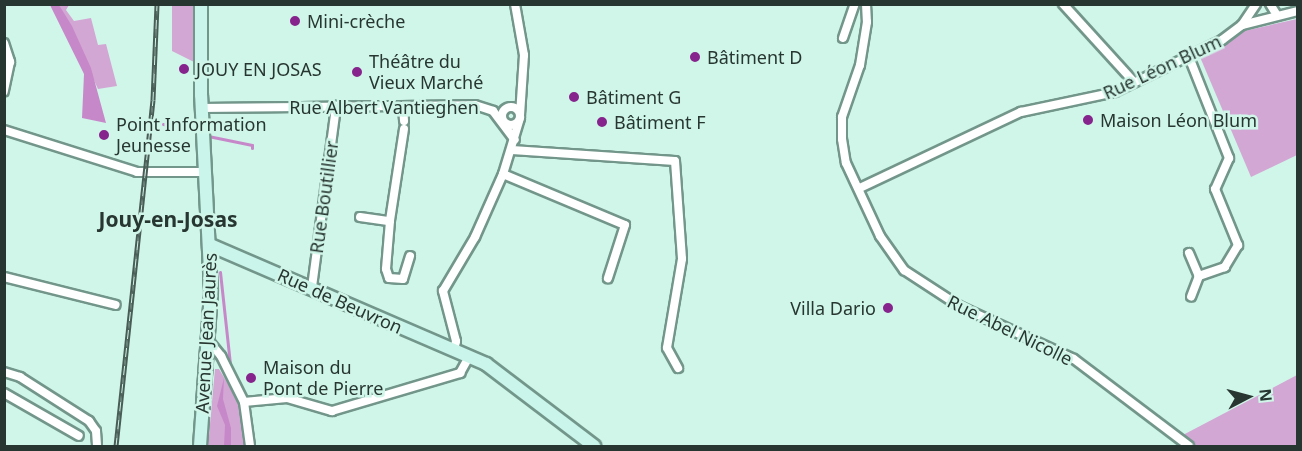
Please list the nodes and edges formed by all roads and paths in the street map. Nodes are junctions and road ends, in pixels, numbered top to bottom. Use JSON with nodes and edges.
{"nodes":[{"id":1,"x":201,"y":4,"type":"edge"},
{"id":2,"x":515,"y":4,"type":"edge"},
{"id":3,"x":855,"y":4,"type":"edge"},
{"id":4,"x":866,"y":4,"type":"edge"},
{"id":5,"x":1063,"y":4,"type":"edge"},
{"id":6,"x":1256,"y":4,"type":"edge"},
{"id":7,"x":1270,"y":4,"type":"edge"},
{"id":8,"x":1298,"y":11,"type":"edge"},
{"id":9,"x":1277,"y":15,"type":"junction"},
{"id":10,"x":1242,"y":25,"type":"junction"},
{"id":11,"x":843,"y":38,"type":"dead end"},
{"id":12,"x":4,"y":43,"type":"edge"},
{"id":13,"x":1189,"y":57,"type":"junction"},
{"id":14,"x":1133,"y":81,"type":"junction"},
{"id":15,"x":4,"y":92,"type":"edge"},
{"id":16,"x":475,"y":105,"type":"junction"},
{"id":17,"x":336,"y":106,"type":"junction"},
{"id":18,"x":403,"y":106,"type":"junction"},
{"id":19,"x":511,"y":107,"type":"junction"},
{"id":20,"x":201,"y":108,"type":"junction"},
{"id":21,"x":520,"y":117,"type":"junction"},
{"id":22,"x":503,"y":118,"type":"junction"},
{"id":23,"x":507,"y":129,"type":"junction"},
{"id":24,"x":4,"y":130,"type":"edge"},
{"id":25,"x":515,"y":140,"type":"junction"},
{"id":26,"x":512,"y":150,"type":"junction"},
{"id":27,"x":206,"y":172,"type":"junction"},
{"id":28,"x":503,"y":174,"type":"junction"},
{"id":29,"x":860,"y":188,"type":"junction"},
{"id":30,"x":360,"y":217,"type":"dead end"},
{"id":31,"x":390,"y":221,"type":"junction"},
{"id":32,"x":210,"y":245,"type":"junction"},
{"id":33,"x":1189,"y":253,"type":"dead end"},
{"id":34,"x":410,"y":256,"type":"dead end"},
{"id":35,"x":1199,"y":276,"type":"junction"},
{"id":36,"x":4,"y":277,"type":"edge"},
{"id":37,"x":608,"y":278,"type":"dead end"},
{"id":38,"x":312,"y":287,"type":"junction"},
{"id":39,"x":1191,"y":297,"type":"dead end"},
{"id":40,"x":116,"y":305,"type":"dead end"},
{"id":41,"x":208,"y":340,"type":"junction"},
{"id":42,"x":454,"y":350,"type":"junction"},
{"id":43,"x":469,"y":357,"type":"junction"},
{"id":44,"x":678,"y":368,"type":"dead end"},
{"id":45,"x":4,"y":372,"type":"edge"},
{"id":46,"x":4,"y":393,"type":"edge"},
{"id":47,"x":244,"y":402,"type":"junction"},
{"id":48,"x":79,"y":436,"type":"dead end"},
{"id":49,"x":97,"y":447,"type":"edge"},
{"id":50,"x":200,"y":447,"type":"edge"},
{"id":51,"x":250,"y":447,"type":"edge"},
{"id":52,"x":594,"y":447,"type":"edge"},
{"id":53,"x":1190,"y":447,"type":"edge"}],
"edges":[{"from":1,"to":20,"type":"main road","name":"Avenue Jean Jaurès"},
{"from":2,"to":21,"type":"street"},
{"from":3,"to":11,"type":"street"},
{"from":4,"to":29,"type":"street","name":"Rue Abel Nicolle"},
{"from":5,"to":14,"type":"street"},
{"from":6,"to":10,"type":"street"},
{"from":7,"to":9,"type":"street"},
{"from":8,"to":9,"type":"street","name":"Rue Léon Blum"},
{"from":9,"to":10,"type":"street","name":"Rue Léon Blum"},
{"from":10,"to":13,"type":"street","name":"Rue Léon Blum"},
{"from":12,"to":15,"type":"street"},
{"from":13,"to":14,"type":"street","name":"Rue Léon Blum"},
{"from":13,"to":35,"type":"street"},
{"from":14,"to":29,"type":"street","name":"Rue Léon Blum"},
{"from":16,"to":18,"type":"street","name":"Rue Albert Vantieghen"},
{"from":16,"to":19,"type":"street"},
{"from":16,"to":23,"type":"street","name":"Rue Albert Vantieghen"},
{"from":17,"to":18,"type":"street","name":"Rue Albert Vantieghen"},
{"from":17,"to":20,"type":"street","name":"Rue Albert Vantieghen"},
{"from":17,"to":38,"type":"street","name":"Rue Boutillier"},
{"from":18,"to":31,"type":"street"},
{"from":19,"to":21,"type":"street"},
{"from":19,"to":22,"type":"street"},
{"from":20,"to":27,"type":"main road","name":"Avenue Jean Jaurès"},
{"from":21,"to":22,"type":"street"},
{"from":21,"to":25,"type":"street"},
{"from":22,"to":23,"type":"street"},
{"from":23,"to":25,"type":"street","name":"Rue Albert Vantieghen"},
{"from":24,"to":27,"type":"street"},
{"from":25,"to":26,"type":"street"},
{"from":26,"to":28,"type":"street"},
{"from":26,"to":44,"type":"street"},
{"from":27,"to":32,"type":"main road","name":"Avenue Jean Jaurès"},
{"from":28,"to":37,"type":"street"},
{"from":28,"to":42,"type":"street"},
{"from":29,"to":53,"type":"street","name":"Rue Abel Nicolle"},
{"from":30,"to":31,"type":"street"},
{"from":31,"to":34,"type":"street"},
{"from":32,"to":38,"type":"main road","name":"Rue de Beuvron"},
{"from":32,"to":41,"type":"main road","name":"Avenue Jean Jaurès"},
{"from":33,"to":35,"type":"street"},
{"from":35,"to":39,"type":"street"},
{"from":36,"to":40,"type":"street"},
{"from":38,"to":42,"type":"main road","name":"Rue de Beuvron"},
{"from":41,"to":47,"type":"street"},
{"from":41,"to":50,"type":"main road","name":"Avenue Jean Jaurès"},
{"from":42,"to":43,"type":"main road","name":"Rue de Beuvron"},
{"from":43,"to":47,"type":"street"},
{"from":43,"to":52,"type":"main road","name":"Rue de Beuvron"},
{"from":45,"to":49,"type":"street"},
{"from":46,"to":48,"type":"street"},
{"from":47,"to":51,"type":"street"}]}
